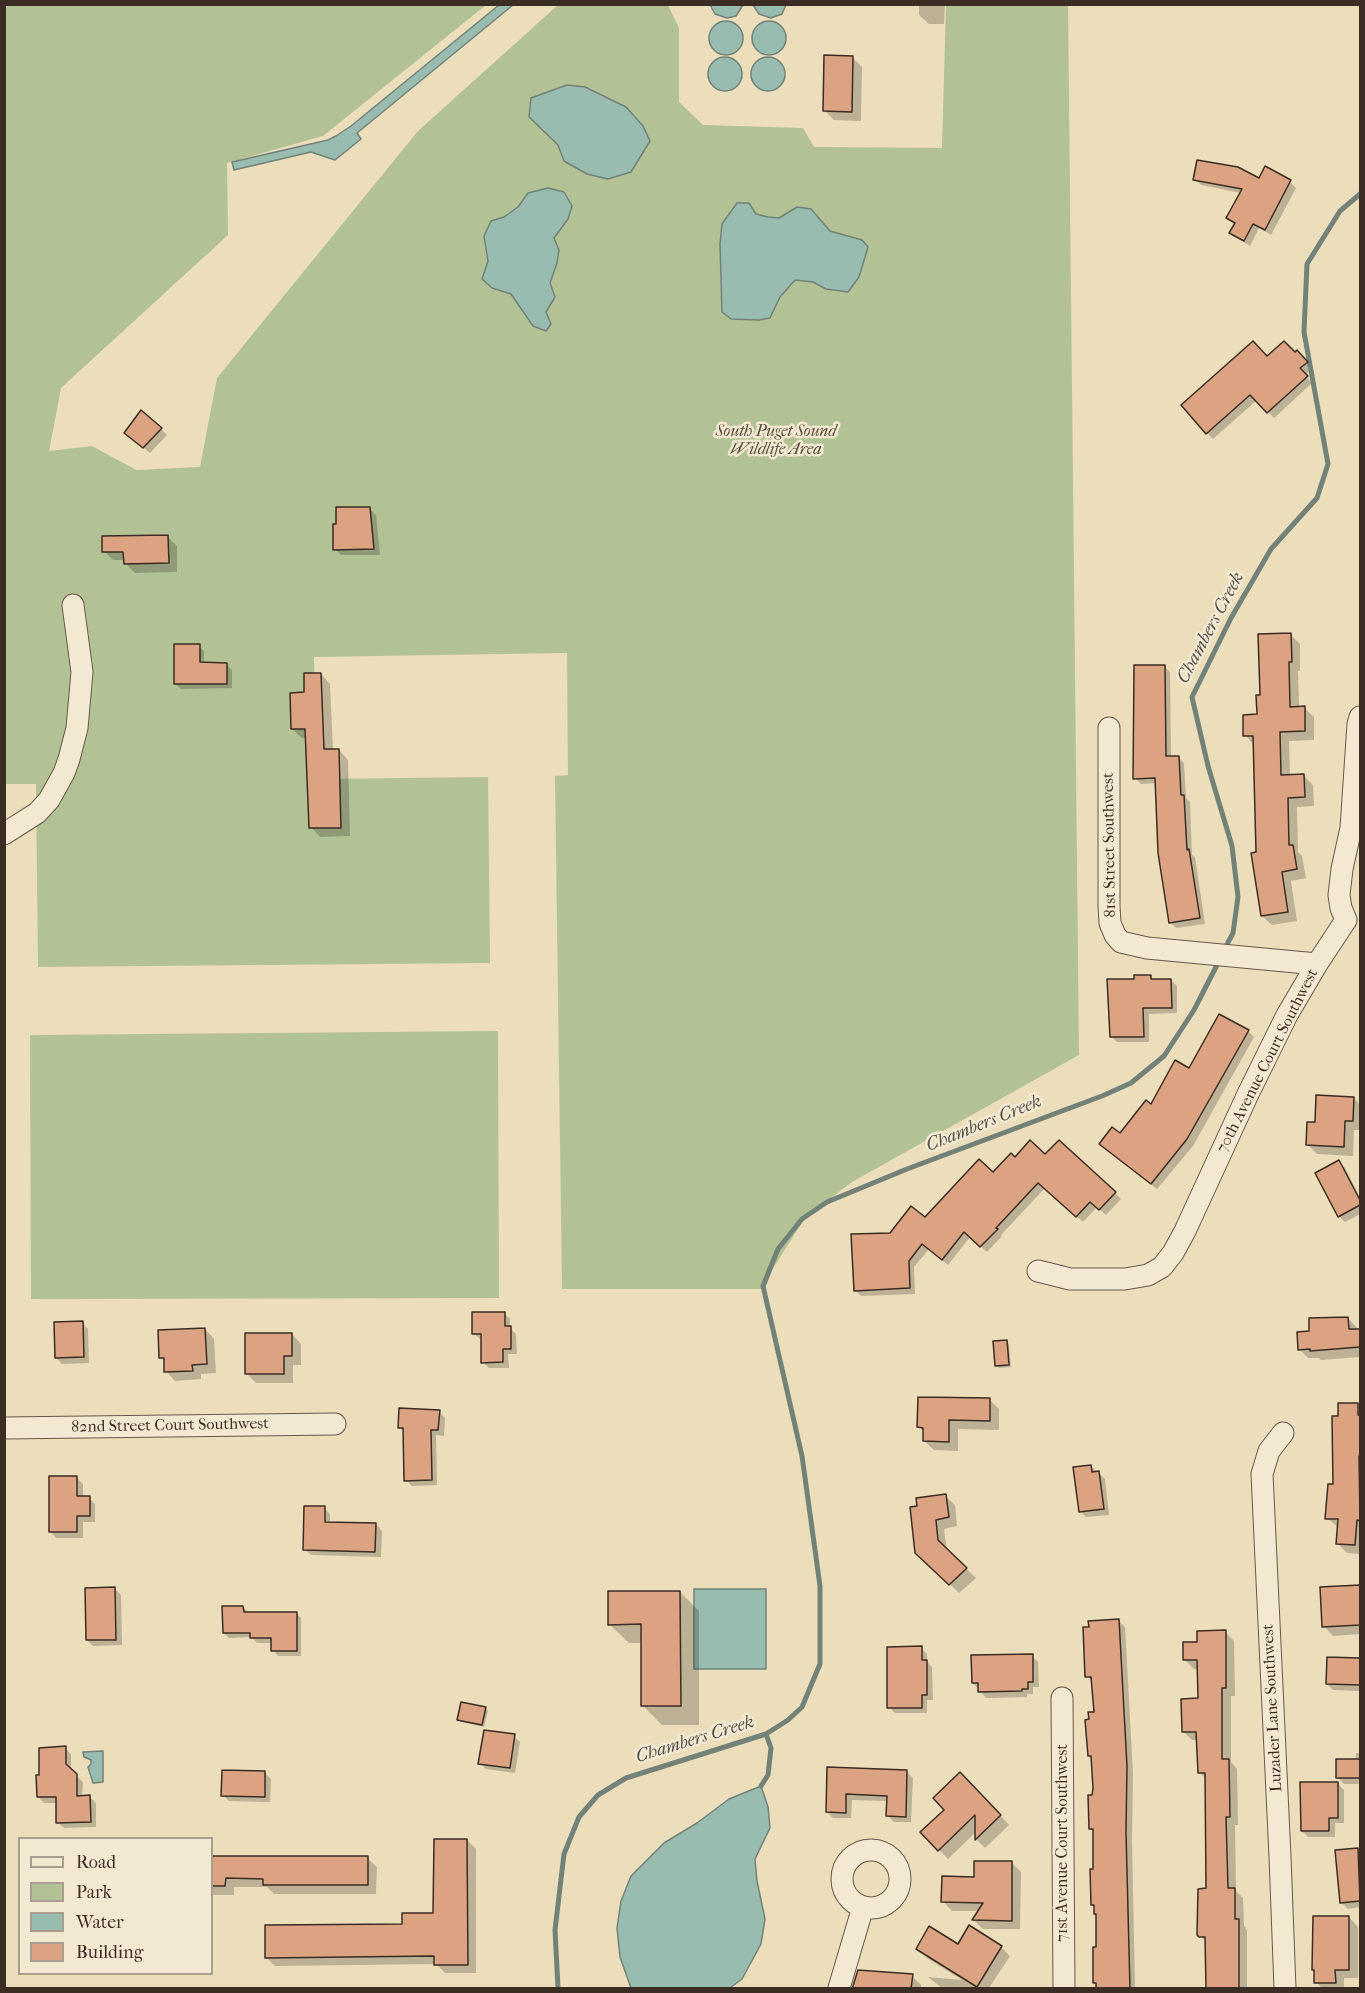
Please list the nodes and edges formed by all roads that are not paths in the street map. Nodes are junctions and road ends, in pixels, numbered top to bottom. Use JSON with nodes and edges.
{"nodes":[{"id":1,"x":73,"y":605,"type":"dead end"},
{"id":2,"x":1359,"y":721,"type":"edge"},
{"id":3,"x":1109,"y":728,"type":"dead end"},
{"id":4,"x":4,"y":834,"type":"edge"},
{"id":5,"x":1353,"y":923,"type":"edge"},
{"id":6,"x":1317,"y":964,"type":"junction"},
{"id":7,"x":1038,"y":1271,"type":"dead end"},
{"id":8,"x":334,"y":1424,"type":"dead end"},
{"id":9,"x":4,"y":1428,"type":"edge"},
{"id":10,"x":1282,"y":1433,"type":"dead end"},
{"id":11,"x":1062,"y":1698,"type":"dead end"},
{"id":12,"x":862,"y":1907,"type":"dead end"},
{"id":13,"x":839,"y":1989,"type":"edge"},
{"id":14,"x":1064,"y":1989,"type":"edge"},
{"id":15,"x":1285,"y":1989,"type":"edge"}],
"edges":[{"from":1,"to":4,"type":"street"},
{"from":2,"to":5,"type":"street","name":"70th Avenue Court Southwest"},
{"from":3,"to":6,"type":"street","name":"81st Street Southwest"},
{"from":5,"to":6,"type":"street","name":"70th Avenue Court Southwest"},
{"from":6,"to":7,"type":"street","name":"70th Avenue Court Southwest"},
{"from":8,"to":9,"type":"street","name":"82nd Street Court Southwest"},
{"from":10,"to":15,"type":"street","name":"Luzader Lane Southwest"},
{"from":11,"to":14,"type":"street","name":"71st Avenue Court Southwest"},
{"from":12,"to":13,"type":"street"}]}
